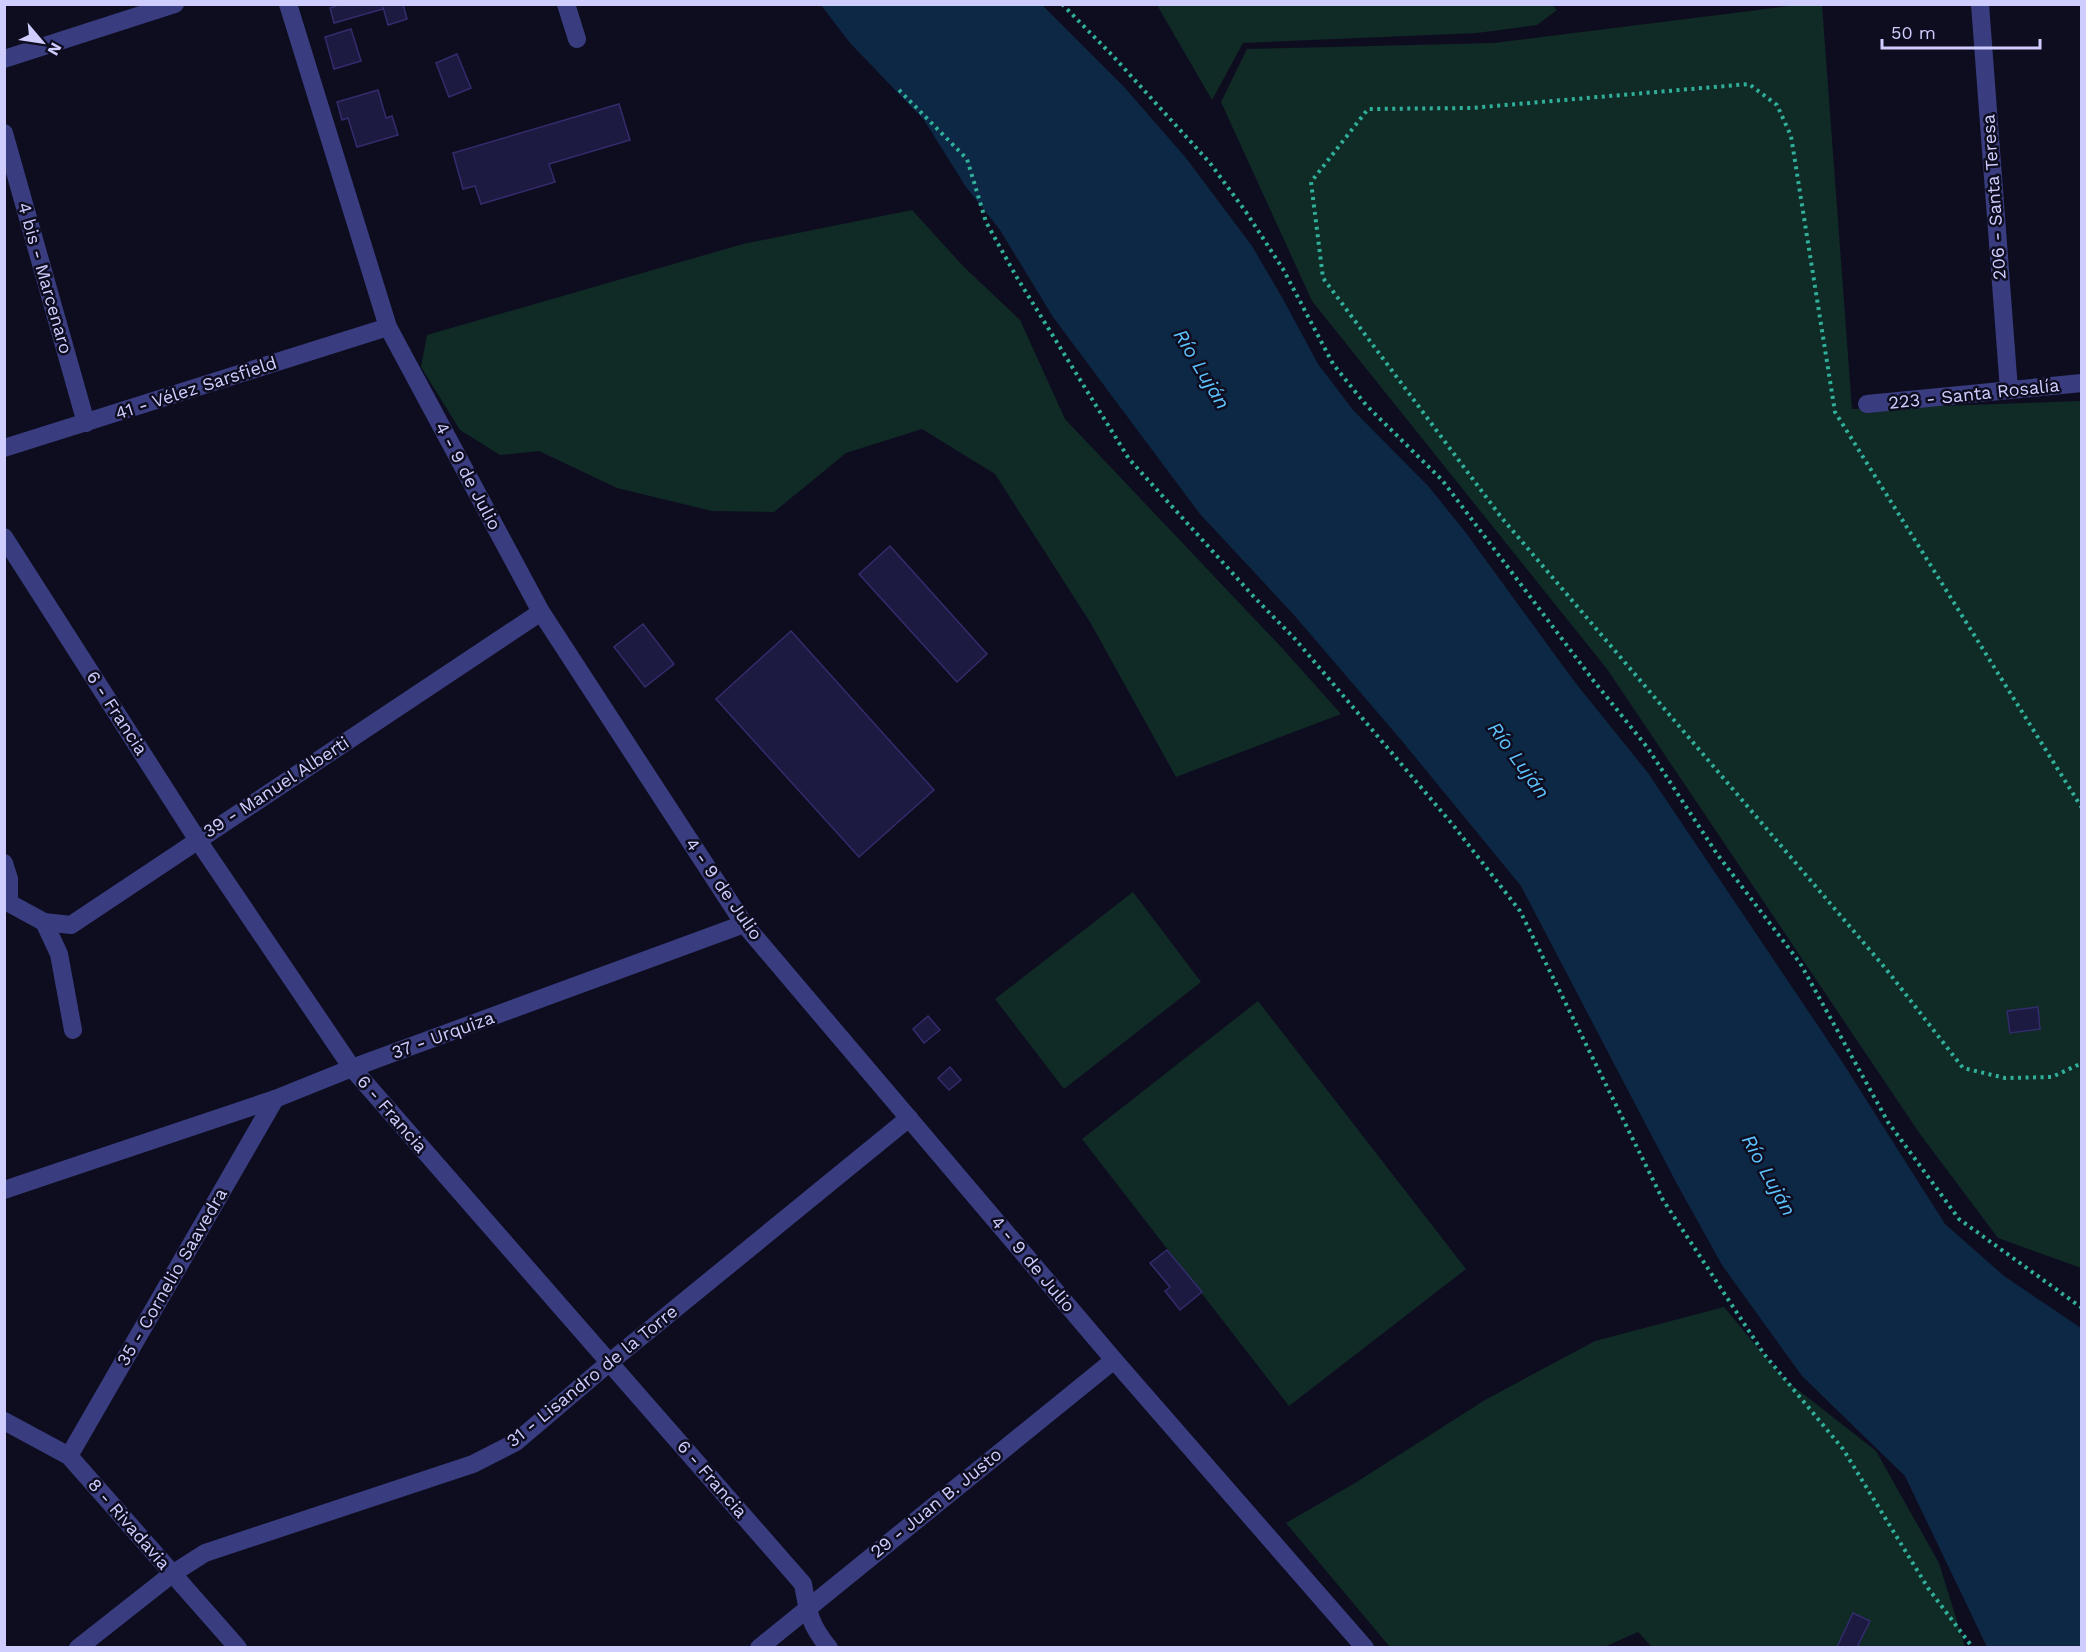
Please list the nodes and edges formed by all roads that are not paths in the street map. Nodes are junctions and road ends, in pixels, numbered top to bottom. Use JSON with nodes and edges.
{"nodes":[{"id":1,"x":175,"y":4,"type":"edge"},
{"id":2,"x":288,"y":4,"type":"edge"},
{"id":3,"x":566,"y":4,"type":"edge"},
{"id":4,"x":1980,"y":4,"type":"edge"},
{"id":5,"x":577,"y":39,"type":"dead end"},
{"id":6,"x":4,"y":59,"type":"edge"},
{"id":7,"x":4,"y":134,"type":"edge"},
{"id":8,"x":388,"y":327,"type":"junction"},
{"id":9,"x":2082,"y":383,"type":"edge"},
{"id":10,"x":2009,"y":390,"type":"junction"},
{"id":11,"x":1867,"y":404,"type":"dead end"},
{"id":12,"x":86,"y":423,"type":"junction"},
{"id":13,"x":4,"y":448,"type":"edge"},
{"id":14,"x":4,"y":537,"type":"edge"},
{"id":15,"x":541,"y":612,"type":"junction"},
{"id":16,"x":197,"y":839,"type":"junction"},
{"id":17,"x":4,"y":863,"type":"edge"},
{"id":18,"x":7,"y":903,"type":"edge"},
{"id":19,"x":45,"y":922,"type":"junction"},
{"id":20,"x":744,"y":924,"type":"junction"},
{"id":21,"x":73,"y":1030,"type":"dead end"},
{"id":22,"x":352,"y":1068,"type":"junction"},
{"id":23,"x":275,"y":1099,"type":"junction"},
{"id":24,"x":909,"y":1118,"type":"junction"},
{"id":25,"x":4,"y":1190,"type":"edge"},
{"id":26,"x":1114,"y":1360,"type":"junction"},
{"id":27,"x":610,"y":1362,"type":"junction"},
{"id":28,"x":4,"y":1421,"type":"edge"},
{"id":29,"x":69,"y":1456,"type":"junction"},
{"id":30,"x":172,"y":1574,"type":"junction"},
{"id":31,"x":807,"y":1607,"type":"junction"},
{"id":32,"x":78,"y":1647,"type":"edge"},
{"id":33,"x":238,"y":1647,"type":"edge"},
{"id":34,"x":759,"y":1647,"type":"edge"},
{"id":35,"x":829,"y":1647,"type":"edge"},
{"id":36,"x":1365,"y":1647,"type":"edge"}],
"edges":[{"from":1,"to":6,"type":"street"},
{"from":2,"to":8,"type":"street","name":"4 - 9 de Julio"},
{"from":3,"to":5,"type":"street"},
{"from":4,"to":10,"type":"street","name":"206 - Santa Teresa"},
{"from":7,"to":12,"type":"street","name":"4 bis - Marcenaro"},
{"from":8,"to":12,"type":"street","name":"41 - Vélez Sarsfield"},
{"from":8,"to":15,"type":"street","name":"4 - 9 de Julio"},
{"from":9,"to":10,"type":"street","name":"223 - Santa Rosalía"},
{"from":10,"to":11,"type":"street","name":"223 - Santa Rosalía"},
{"from":12,"to":13,"type":"street","name":"41 - Vélez Sarsfield"},
{"from":14,"to":16,"type":"street","name":"6 - Francia"},
{"from":15,"to":16,"type":"street","name":"39 - Manuel Alberti"},
{"from":15,"to":20,"type":"street","name":"4 - 9 de Julio"},
{"from":16,"to":19,"type":"street","name":"39 - Manuel Alberti"},
{"from":16,"to":22,"type":"street","name":"6 - Francia"},
{"from":17,"to":18,"type":"street"},
{"from":18,"to":19,"type":"street","name":"39 - Manuel Alberti"},
{"from":19,"to":21,"type":"street"},
{"from":20,"to":22,"type":"street","name":"37 - Urquiza"},
{"from":20,"to":24,"type":"street","name":"4 - 9 de Julio"},
{"from":22,"to":23,"type":"street","name":"37 - Urquiza"},
{"from":22,"to":27,"type":"street","name":"6 - Francia"},
{"from":23,"to":25,"type":"street","name":"37 - Urquiza"},
{"from":23,"to":29,"type":"street","name":"35 - Cornelio Saavedra"},
{"from":24,"to":26,"type":"street","name":"4 - 9 de Julio"},
{"from":24,"to":27,"type":"street","name":"31 - Lisandro de la Torre"},
{"from":26,"to":31,"type":"street","name":"29 - Juan B. Justo"},
{"from":26,"to":36,"type":"street","name":"4 - 9 de Julio"},
{"from":27,"to":30,"type":"street","name":"31 - Lisandro de la Torre"},
{"from":27,"to":31,"type":"street","name":"6 - Francia"},
{"from":28,"to":29,"type":"street","name":"8 - Rivadavia"},
{"from":29,"to":30,"type":"street","name":"8 - Rivadavia"},
{"from":30,"to":32,"type":"street","name":"31 - Lisandro de la Torre"},
{"from":30,"to":33,"type":"street","name":"8 - Rivadavia"},
{"from":31,"to":34,"type":"street","name":"29 - Juan B. Justo"},
{"from":31,"to":35,"type":"street","name":"6 - Francia"}]}
